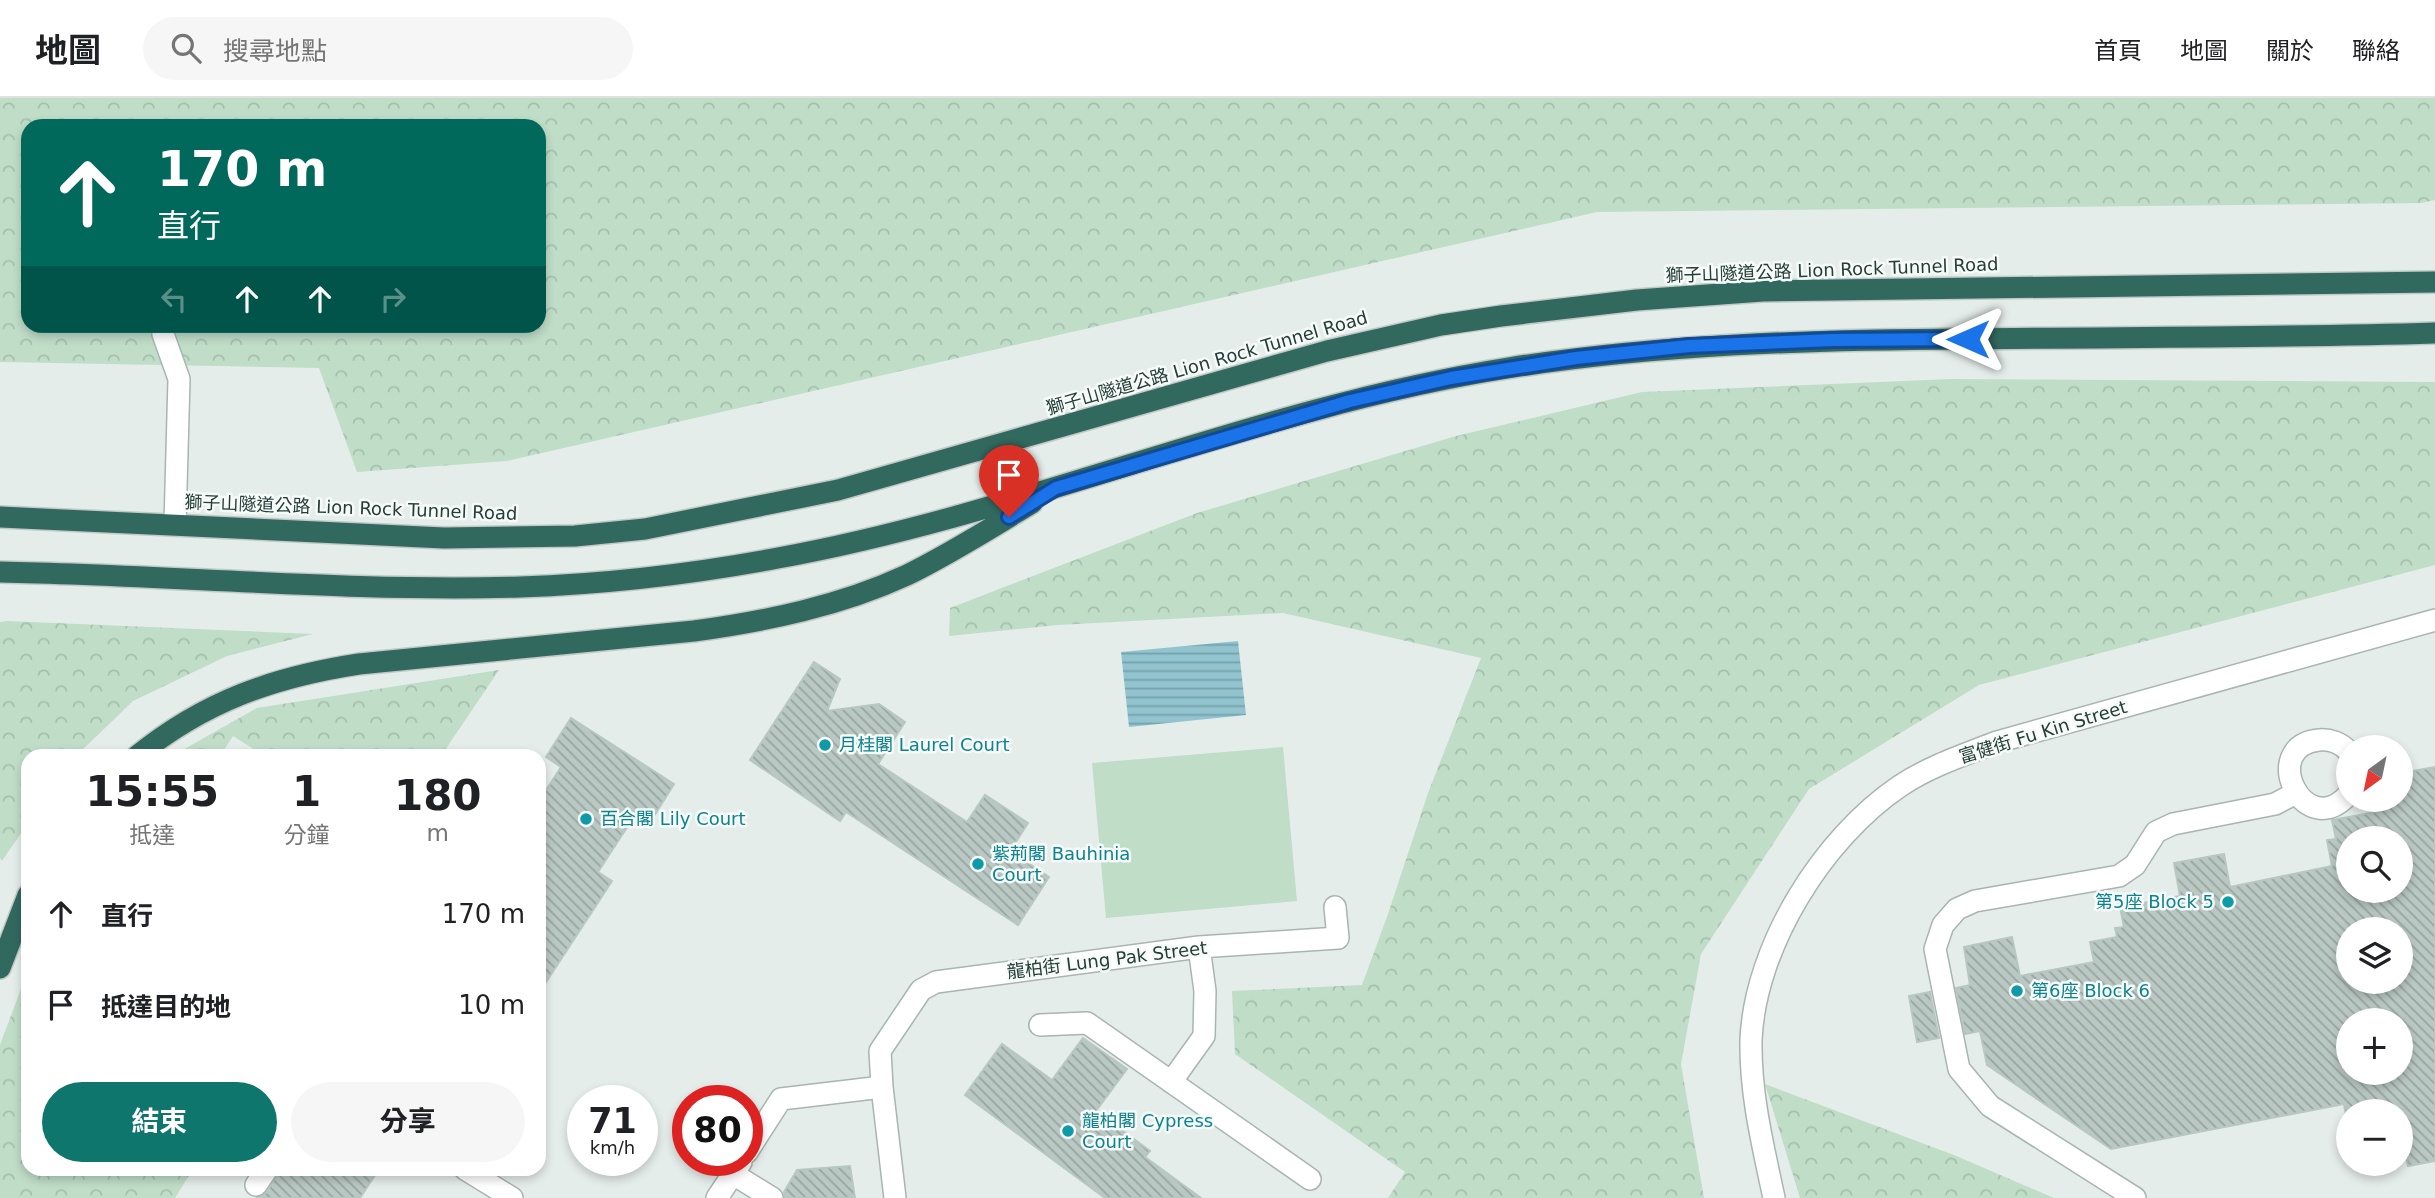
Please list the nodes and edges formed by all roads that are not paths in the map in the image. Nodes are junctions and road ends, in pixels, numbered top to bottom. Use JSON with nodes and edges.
{"nodes":[{"id":1,"x":2435,"y":282,"type":"edge"},
{"id":2,"x":2435,"y":333,"type":"edge"},
{"id":3,"x":163,"y":334,"type":"dead end"},
{"id":4,"x":1056,"y":488,"type":"junction"},
{"id":5,"x":0,"y":517,"type":"edge"},
{"id":6,"x":175,"y":524,"type":"junction"},
{"id":7,"x":0,"y":572,"type":"edge"},
{"id":8,"x":2435,"y":620,"type":"edge"},
{"id":9,"x":2336,"y":742,"type":"edge"},
{"id":10,"x":146,"y":749,"type":"edge"},
{"id":11,"x":2296,"y":793,"type":"junction"},
{"id":12,"x":2336,"y":804,"type":"edge"},
{"id":13,"x":1335,"y":907,"type":"dead end"},
{"id":14,"x":21,"y":913,"type":"edge"},
{"id":15,"x":1199,"y":947,"type":"junction"},
{"id":16,"x":0,"y":968,"type":"edge"},
{"id":17,"x":1040,"y":1026,"type":"dead end"},
{"id":18,"x":1171,"y":1082,"type":"junction"},
{"id":19,"x":882,"y":1087,"type":"junction"},
{"id":20,"x":763,"y":1127,"type":"edge"},
{"id":21,"x":477,"y":1176,"type":"edge"},
{"id":22,"x":731,"y":1176,"type":"edge"},
{"id":23,"x":747,"y":1176,"type":"edge"},
{"id":24,"x":1310,"y":1179,"type":"dead end"},
{"id":25,"x":512,"y":1198,"type":"edge"},
{"id":26,"x":718,"y":1198,"type":"edge"},
{"id":27,"x":772,"y":1198,"type":"edge"},
{"id":28,"x":895,"y":1198,"type":"edge"},
{"id":29,"x":1774,"y":1198,"type":"edge"},
{"id":30,"x":2135,"y":1198,"type":"edge"}],
"edges":[{"from":1,"to":6,"type":"highway","name":"獅子山隧道公路 Lion Rock Tunnel Road"},
{"from":2,"to":4,"type":"highway"},
{"from":3,"to":6,"type":"street"},
{"from":4,"to":7,"type":"highway"},
{"from":4,"to":10,"type":"highway"},
{"from":5,"to":6,"type":"highway","name":"獅子山隧道公路 Lion Rock Tunnel Road"},
{"from":8,"to":29,"type":"street","name":"富健街 Fu Kin Street"},
{"from":9,"to":11,"type":"street"},
{"from":11,"to":12,"type":"street"},
{"from":11,"to":30,"type":"street"},
{"from":13,"to":15,"type":"street","name":"龍柏街 Lung Pak Street"},
{"from":14,"to":16,"type":"highway"},
{"from":15,"to":18,"type":"street"},
{"from":15,"to":19,"type":"street","name":"龍柏街 Lung Pak Street"},
{"from":17,"to":18,"type":"street"},
{"from":18,"to":24,"type":"street"},
{"from":19,"to":20,"type":"street"},
{"from":19,"to":28,"type":"street"},
{"from":21,"to":25,"type":"street"},
{"from":22,"to":26,"type":"street"},
{"from":23,"to":27,"type":"street"}]}
